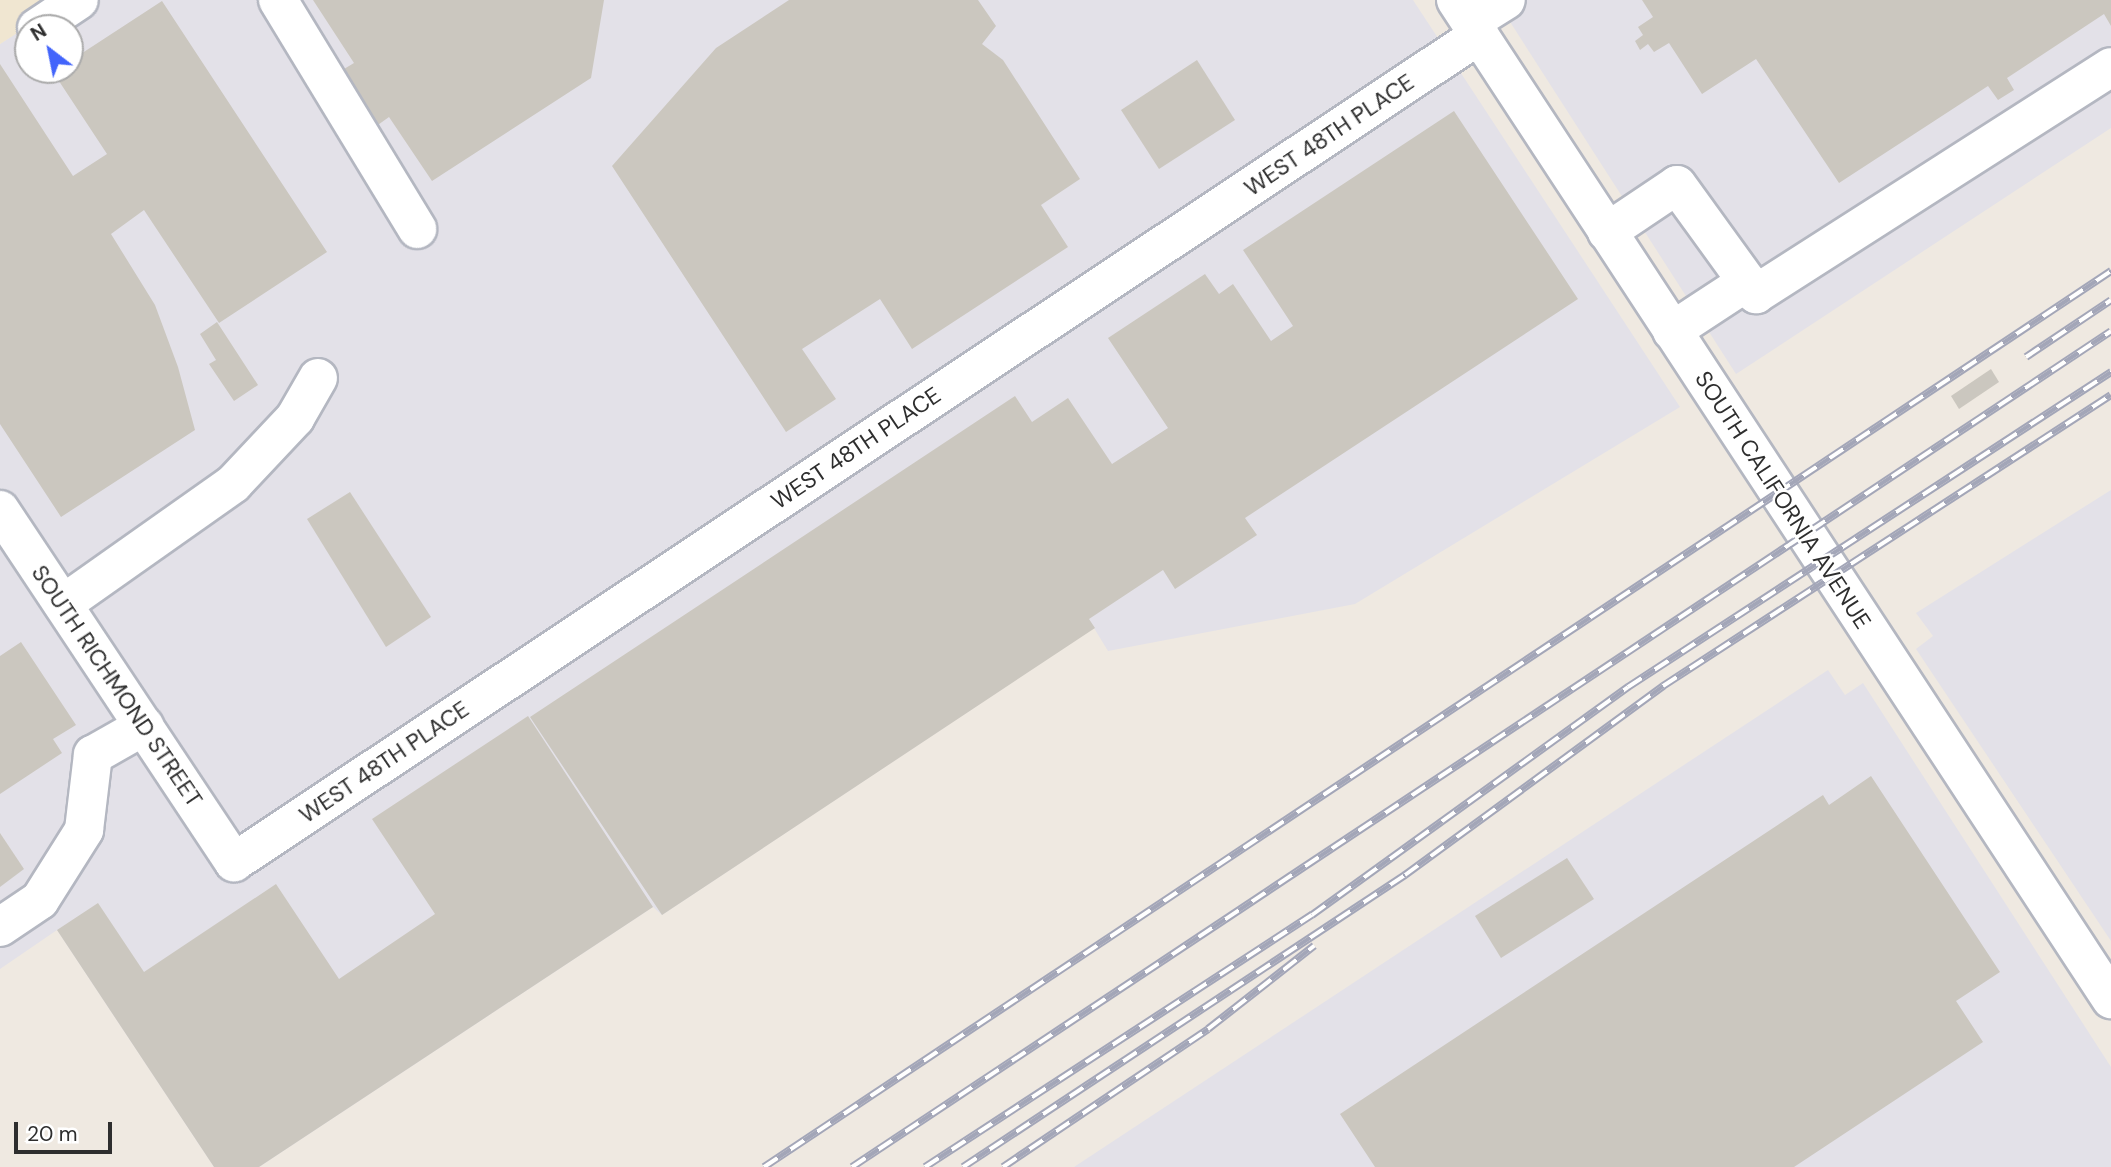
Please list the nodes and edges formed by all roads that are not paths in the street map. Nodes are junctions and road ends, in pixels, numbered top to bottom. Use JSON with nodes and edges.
{"nodes":[{"id":1,"x":79,"y":0,"type":"edge"},
{"id":2,"x":278,"y":0,"type":"edge"},
{"id":3,"x":1506,"y":0,"type":"edge"},
{"id":4,"x":58,"y":14,"type":"edge"},
{"id":5,"x":1469,"y":19,"type":"edge"},
{"id":6,"x":2111,"y":67,"type":"edge"},
{"id":7,"x":417,"y":229,"type":"dead end"},
{"id":8,"x":1607,"y":232,"type":"junction"},
{"id":9,"x":1747,"y":282,"type":"junction"},
{"id":10,"x":1672,"y":331,"type":"junction"},
{"id":11,"x":318,"y":378,"type":"dead end"},
{"id":12,"x":0,"y":510,"type":"edge"},
{"id":13,"x":63,"y":604,"type":"junction"},
{"id":14,"x":144,"y":726,"type":"junction"},
{"id":15,"x":234,"y":862,"type":"joint"},
{"id":16,"x":0,"y":927,"type":"edge"},
{"id":17,"x":2111,"y":999,"type":"edge"}],
"edges":[{"from":1,"to":4,"type":"street"},
{"from":2,"to":7,"type":"street"},
{"from":3,"to":5,"type":"street","name":"WEST 48TH PLACE"},
{"from":5,"to":8,"type":"street","name":"SOUTH CALIFORNIA AVENUE"},
{"from":5,"to":15,"type":"street","name":"WEST 48TH PLACE"},
{"from":6,"to":9,"type":"street"},
{"from":8,"to":9,"type":"street"},
{"from":8,"to":10,"type":"street","name":"SOUTH CALIFORNIA AVENUE"},
{"from":9,"to":10,"type":"street"},
{"from":10,"to":17,"type":"street","name":"SOUTH CALIFORNIA AVENUE"},
{"from":11,"to":13,"type":"street"},
{"from":12,"to":13,"type":"street","name":"SOUTH RICHMOND STREET"},
{"from":13,"to":14,"type":"street","name":"SOUTH RICHMOND STREET"},
{"from":14,"to":15,"type":"street","name":"SOUTH RICHMOND STREET"},
{"from":14,"to":16,"type":"street"}]}
